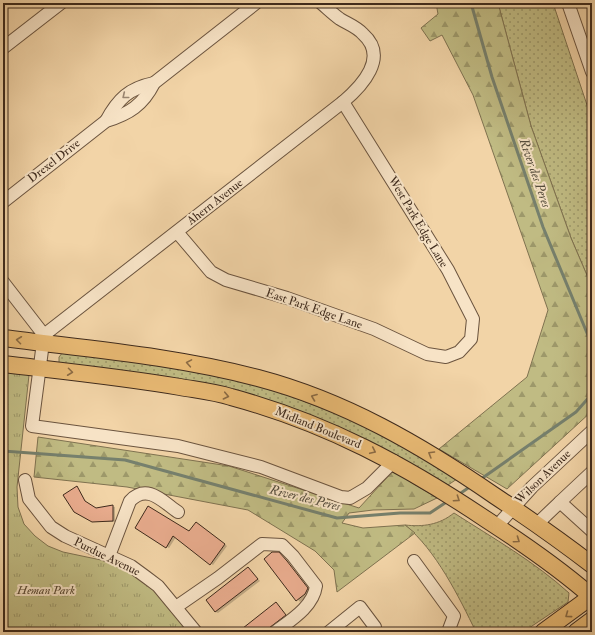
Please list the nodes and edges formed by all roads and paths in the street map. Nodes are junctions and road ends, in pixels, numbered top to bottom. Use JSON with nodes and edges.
{"nodes":[{"id":1,"x":60,"y":3,"type":"edge"},
{"id":2,"x":256,"y":3,"type":"edge"},
{"id":3,"x":321,"y":3,"type":"edge"},
{"id":4,"x":568,"y":3,"type":"edge"},
{"id":5,"x":3,"y":48,"type":"edge"},
{"id":6,"x":592,"y":72,"type":"edge"},
{"id":7,"x":343,"y":102,"type":"junction"},
{"id":8,"x":3,"y":202,"type":"edge"},
{"id":9,"x":177,"y":232,"type":"junction"},
{"id":10,"x":3,"y":282,"type":"edge"},
{"id":11,"x":3,"y":338,"type":"edge"},
{"id":12,"x":44,"y":339,"type":"junction"},
{"id":13,"x":465,"y":347,"type":"joint"},
{"id":14,"x":3,"y":364,"type":"edge"},
{"id":15,"x":40,"y":368,"type":"junction"},
{"id":16,"x":592,"y":431,"type":"edge"},
{"id":17,"x":394,"y":461,"type":"junction"},
{"id":18,"x":592,"y":472,"type":"edge"},
{"id":19,"x":25,"y":480,"type":"dead end"},
{"id":20,"x":560,"y":502,"type":"junction"},
{"id":21,"x":513,"y":508,"type":"junction"},
{"id":22,"x":178,"y":512,"type":"dead end"},
{"id":23,"x":537,"y":524,"type":"junction"},
{"id":24,"x":497,"y":526,"type":"junction"},
{"id":25,"x":592,"y":531,"type":"edge"},
{"id":26,"x":108,"y":556,"type":"junction"},
{"id":27,"x":414,"y":562,"type":"dead end"},
{"id":28,"x":591,"y":563,"type":"edge"},
{"id":29,"x":592,"y":596,"type":"edge"},
{"id":30,"x":176,"y":607,"type":"junction"},
{"id":31,"x":592,"y":620,"type":"edge"},
{"id":32,"x":375,"y":627,"type":"dead end"},
{"id":33,"x":196,"y":632,"type":"edge"},
{"id":34,"x":275,"y":632,"type":"edge"},
{"id":35,"x":329,"y":632,"type":"edge"},
{"id":36,"x":448,"y":632,"type":"edge"},
{"id":37,"x":543,"y":632,"type":"edge"},
{"id":38,"x":576,"y":632,"type":"edge"}],
"edges":[{"from":1,"to":5,"type":"street"},
{"from":2,"to":8,"type":"street","name":"Drexel Drive"},
{"from":3,"to":7,"type":"street","name":"Ahern Avenue"},
{"from":4,"to":6,"type":"street"},
{"from":7,"to":9,"type":"street","name":"Ahern Avenue"},
{"from":7,"to":13,"type":"street","name":"West Park Edge Lane"},
{"from":9,"to":12,"type":"street","name":"Ahern Avenue"},
{"from":9,"to":13,"type":"street","name":"East Park Edge Lane"},
{"from":10,"to":12,"type":"street"},
{"from":12,"to":11,"type":"main road","one_way":true},
{"from":12,"to":15,"type":"street"},
{"from":21,"to":12,"type":"main road","one_way":true},
{"from":14,"to":15,"type":"main road","name":"Midland Boulevard"},
{"from":15,"to":17,"type":"main road","name":"Midland Boulevard","one_way":true},
{"from":15,"to":17,"type":"street"},
{"from":16,"to":21,"type":"street","name":"Wilson Avenue"},
{"from":17,"to":24,"type":"main road","name":"Midland Boulevard","one_way":true},
{"from":18,"to":20,"type":"street"},
{"from":19,"to":26,"type":"street","name":"Purdue Avenue"},
{"from":20,"to":23,"type":"street"},
{"from":20,"to":25,"type":"street"},
{"from":21,"to":23,"type":"main road"},
{"from":21,"to":24,"type":"street","name":"Wilson Avenue"},
{"from":22,"to":26,"type":"street"},
{"from":23,"to":28,"type":"main road"},
{"from":24,"to":29,"type":"main road","name":"Midland Boulevard","one_way":true},
{"from":26,"to":30,"type":"street","name":"Purdue Avenue"},
{"from":27,"to":36,"type":"street"},
{"from":29,"to":37,"type":"main road","one_way":true},
{"from":30,"to":33,"type":"street","name":"Purdue Avenue"},
{"from":30,"to":34,"type":"street"},
{"from":31,"to":38,"type":"main road"},
{"from":32,"to":35,"type":"street"}]}
